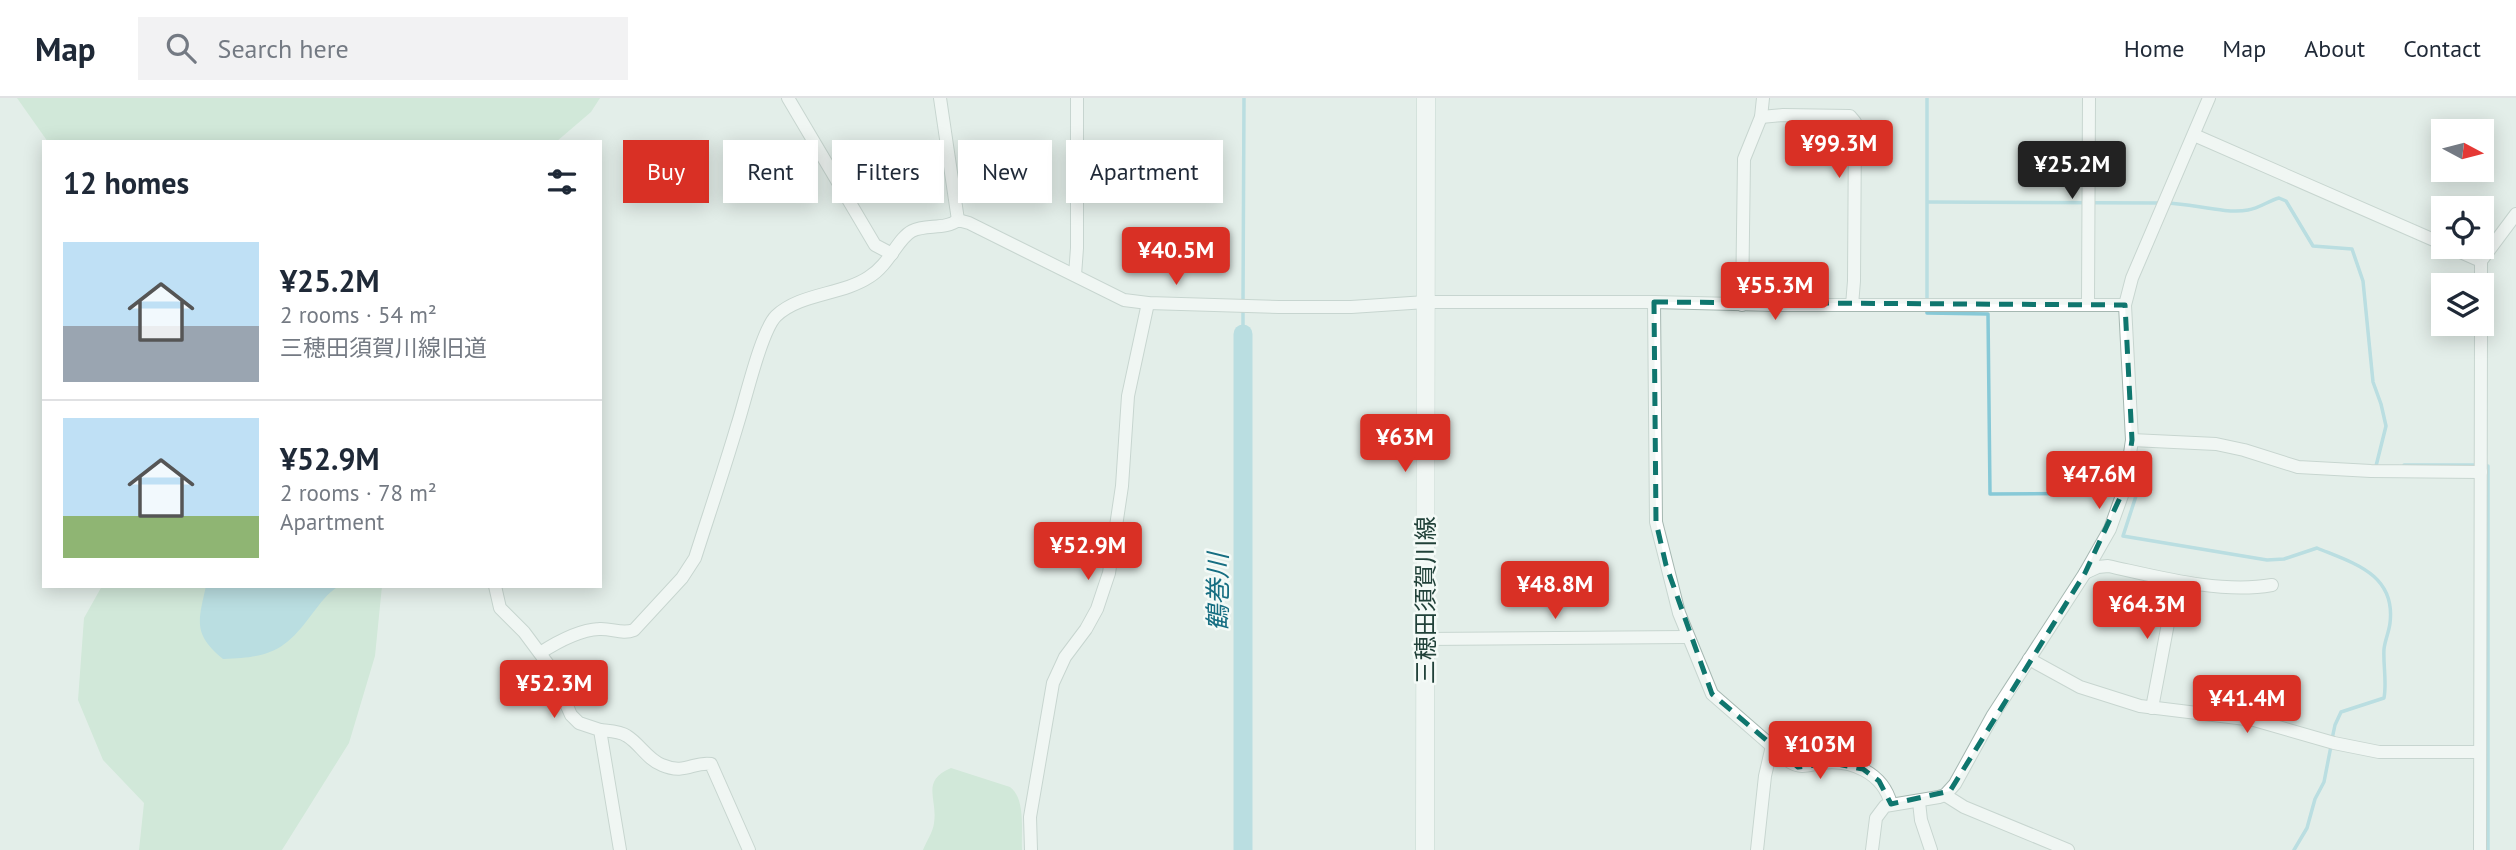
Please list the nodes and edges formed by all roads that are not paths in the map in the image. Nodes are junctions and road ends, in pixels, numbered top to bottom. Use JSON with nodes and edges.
{"nodes":[{"id":1,"x":788,"y":98,"type":"edge"},
{"id":2,"x":940,"y":98,"type":"edge"},
{"id":3,"x":1077,"y":98,"type":"edge"},
{"id":4,"x":1426,"y":98,"type":"edge"},
{"id":5,"x":1763,"y":98,"type":"edge"},
{"id":6,"x":2089,"y":98,"type":"edge"},
{"id":7,"x":2209,"y":98,"type":"edge"},
{"id":8,"x":1761,"y":117,"type":"junction"},
{"id":9,"x":2194,"y":135,"type":"junction"},
{"id":10,"x":2516,"y":214,"type":"edge"},
{"id":11,"x":958,"y":220,"type":"junction"},
{"id":12,"x":2431,"y":239,"type":"edge"},
{"id":13,"x":892,"y":254,"type":"junction"},
{"id":14,"x":2476,"y":259,"type":"edge"},
{"id":15,"x":2481,"y":261,"type":"junction"},
{"id":16,"x":2481,"y":273,"type":"edge"},
{"id":17,"x":1075,"y":275,"type":"junction"},
{"id":18,"x":1426,"y":302,"type":"junction"},
{"id":19,"x":1654,"y":302,"type":"junction"},
{"id":20,"x":1148,"y":303,"type":"junction"},
{"id":21,"x":2088,"y":303,"type":"junction"},
{"id":22,"x":2125,"y":304,"type":"junction"},
{"id":23,"x":1742,"y":305,"type":"junction"},
{"id":24,"x":1852,"y":305,"type":"junction"},
{"id":25,"x":2481,"y":336,"type":"edge"},
{"id":26,"x":2132,"y":440,"type":"junction"},
{"id":27,"x":2481,"y":472,"type":"junction"},
{"id":28,"x":2085,"y":573,"type":"junction"},
{"id":29,"x":2176,"y":581,"type":"junction"},
{"id":30,"x":2272,"y":585,"type":"dead end"},
{"id":31,"x":495,"y":588,"type":"edge"},
{"id":32,"x":1687,"y":637,"type":"junction"},
{"id":33,"x":1425,"y":639,"type":"junction"},
{"id":34,"x":540,"y":653,"type":"junction"},
{"id":35,"x":2029,"y":659,"type":"junction"},
{"id":36,"x":2152,"y":708,"type":"junction"},
{"id":37,"x":600,"y":730,"type":"junction"},
{"id":38,"x":1772,"y":746,"type":"junction"},
{"id":39,"x":2480,"y":752,"type":"junction"},
{"id":40,"x":1945,"y":795,"type":"junction"},
{"id":41,"x":1919,"y":802,"type":"junction"},
{"id":42,"x":1891,"y":804,"type":"junction"},
{"id":43,"x":620,"y":850,"type":"edge"},
{"id":44,"x":749,"y":850,"type":"edge"},
{"id":45,"x":1031,"y":850,"type":"edge"},
{"id":46,"x":1425,"y":850,"type":"edge"},
{"id":47,"x":1757,"y":850,"type":"edge"},
{"id":48,"x":1872,"y":850,"type":"edge"},
{"id":49,"x":1931,"y":850,"type":"edge"},
{"id":50,"x":2068,"y":850,"type":"edge"},
{"id":51,"x":2480,"y":850,"type":"edge"}],
"edges":[{"from":1,"to":13,"type":"street"},
{"from":2,"to":11,"type":"street"},
{"from":3,"to":17,"type":"street"},
{"from":4,"to":18,"type":"main road","name":"三穂田須賀川線"},
{"from":5,"to":8,"type":"street"},
{"from":6,"to":21,"type":"street"},
{"from":7,"to":9,"type":"street"},
{"from":8,"to":23,"type":"street"},
{"from":8,"to":24,"type":"street"},
{"from":9,"to":12,"type":"street"},
{"from":9,"to":22,"type":"street"},
{"from":10,"to":15,"type":"street"},
{"from":11,"to":13,"type":"street"},
{"from":11,"to":17,"type":"street"},
{"from":13,"to":34,"type":"street"},
{"from":14,"to":15,"type":"street"},
{"from":15,"to":16,"type":"street"},
{"from":17,"to":20,"type":"street"},
{"from":18,"to":19,"type":"street"},
{"from":18,"to":20,"type":"street"},
{"from":18,"to":33,"type":"main road","name":"三穂田須賀川線"},
{"from":19,"to":23,"type":"street"},
{"from":19,"to":32,"type":"street"},
{"from":20,"to":45,"type":"street"},
{"from":21,"to":22,"type":"street"},
{"from":21,"to":24,"type":"street"},
{"from":22,"to":26,"type":"street"},
{"from":23,"to":24,"type":"street"},
{"from":25,"to":27,"type":"street"},
{"from":26,"to":27,"type":"street"},
{"from":26,"to":28,"type":"street"},
{"from":27,"to":39,"type":"street"},
{"from":28,"to":29,"type":"street"},
{"from":28,"to":35,"type":"street"},
{"from":29,"to":30,"type":"street"},
{"from":29,"to":36,"type":"street"},
{"from":31,"to":34,"type":"street"},
{"from":32,"to":33,"type":"street"},
{"from":32,"to":38,"type":"street"},
{"from":33,"to":46,"type":"main road","name":"三穂田須賀川線"},
{"from":34,"to":37,"type":"street"},
{"from":35,"to":36,"type":"street"},
{"from":35,"to":40,"type":"street"},
{"from":36,"to":39,"type":"street"},
{"from":37,"to":43,"type":"street"},
{"from":37,"to":44,"type":"street"},
{"from":38,"to":42,"type":"street"},
{"from":38,"to":47,"type":"street"},
{"from":39,"to":51,"type":"street"},
{"from":40,"to":41,"type":"street"},
{"from":40,"to":50,"type":"street"},
{"from":41,"to":42,"type":"street"},
{"from":41,"to":49,"type":"street"},
{"from":42,"to":48,"type":"street"}]}
